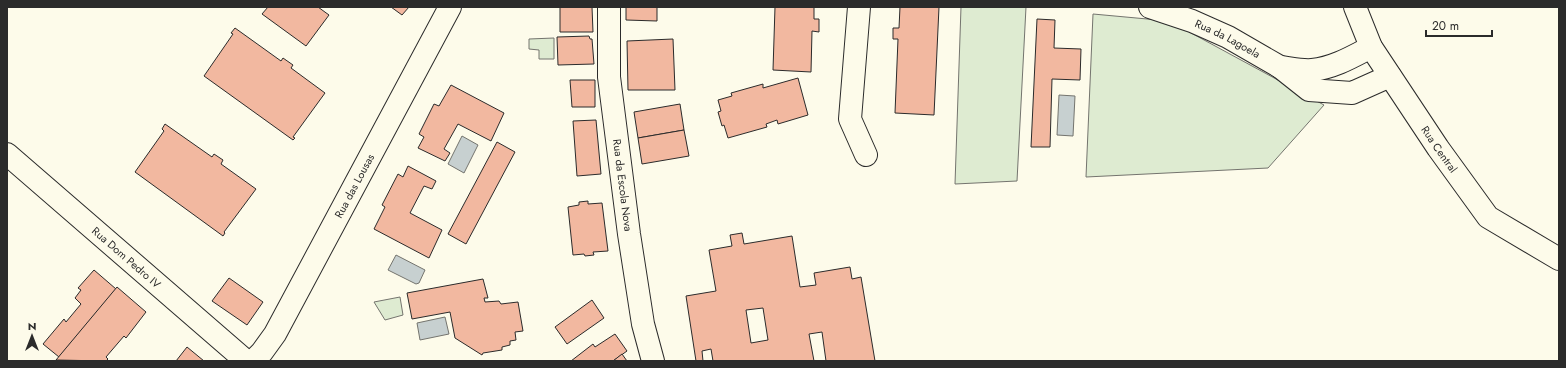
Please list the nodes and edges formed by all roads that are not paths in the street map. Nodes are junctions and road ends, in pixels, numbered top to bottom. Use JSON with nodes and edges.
{"nodes":[{"id":1,"x":450,"y":7,"type":"edge"},
{"id":2,"x":609,"y":7,"type":"edge"},
{"id":3,"x":859,"y":7,"type":"edge"},
{"id":4,"x":1150,"y":7,"type":"edge"},
{"id":5,"x":1355,"y":7,"type":"edge"},
{"id":6,"x":1371,"y":47,"type":"junction"},
{"id":7,"x":1280,"y":67,"type":"junction"},
{"id":8,"x":1390,"y":76,"type":"junction"},
{"id":9,"x":7,"y":154,"type":"edge"},
{"id":10,"x":866,"y":155,"type":"dead end"},
{"id":11,"x":1559,"y":259,"type":"edge"},
{"id":12,"x":246,"y":361,"type":"edge"},
{"id":13,"x":253,"y":361,"type":"edge"},
{"id":14,"x":653,"y":361,"type":"edge"}],
"edges":[{"from":1,"to":13,"type":"street","name":"Rua das Lousas"},
{"from":2,"to":14,"type":"street","name":"Rua da Escola Nova"},
{"from":3,"to":10,"type":"street"},
{"from":4,"to":7,"type":"street","name":"Rua da Lagoela"},
{"from":5,"to":6,"type":"street","name":"Rua Central"},
{"from":6,"to":7,"type":"street","name":"Rua da Lagoela"},
{"from":6,"to":8,"type":"street","name":"Rua Central"},
{"from":7,"to":8,"type":"street","name":"Rua da Lagoela"},
{"from":8,"to":11,"type":"street","name":"Rua Central"},
{"from":9,"to":12,"type":"street","name":"Rua Dom Pedro IV"}]}
